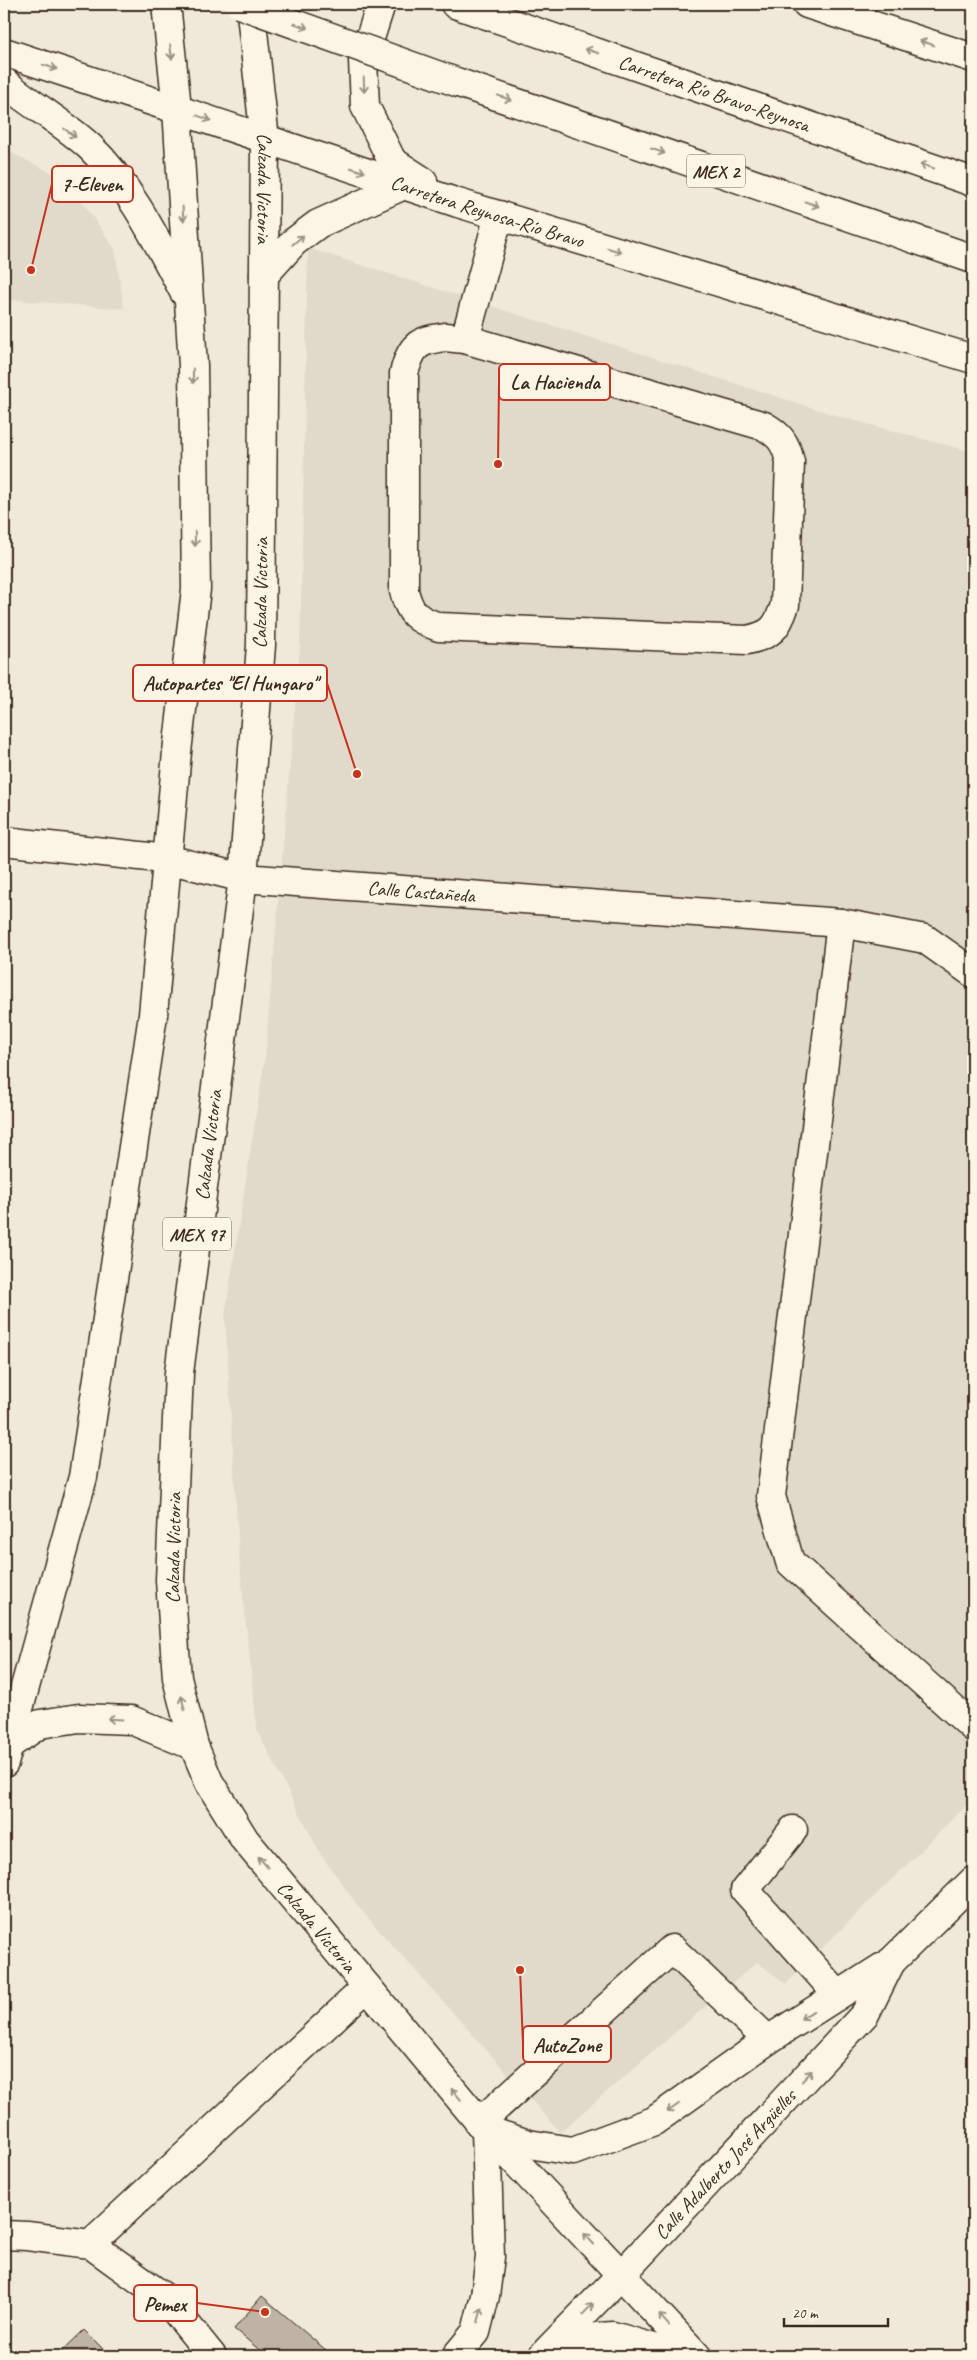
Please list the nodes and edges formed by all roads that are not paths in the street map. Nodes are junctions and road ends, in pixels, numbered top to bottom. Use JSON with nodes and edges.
{"nodes":[{"id":1,"x":166,"y":4,"type":"edge"},
{"id":2,"x":239,"y":4,"type":"edge"},
{"id":3,"x":250,"y":4,"type":"edge"},
{"id":4,"x":381,"y":4,"type":"edge"},
{"id":5,"x":807,"y":4,"type":"edge"},
{"id":6,"x":463,"y":6,"type":"edge"},
{"id":7,"x":4,"y":52,"type":"edge"},
{"id":8,"x":973,"y":58,"type":"edge"},
{"id":9,"x":4,"y":82,"type":"edge"},
{"id":10,"x":177,"y":108,"type":"junction"},
{"id":11,"x":265,"y":140,"type":"junction"},
{"id":12,"x":973,"y":182,"type":"edge"},
{"id":13,"x":404,"y":185,"type":"junction"},
{"id":14,"x":458,"y":203,"type":"junction"},
{"id":15,"x":499,"y":215,"type":"junction"},
{"id":16,"x":973,"y":259,"type":"edge"},
{"id":17,"x":264,"y":275,"type":"junction"},
{"id":18,"x":187,"y":297,"type":"junction"},
{"id":19,"x":465,"y":339,"type":"junction"},
{"id":20,"x":973,"y":359,"type":"edge"},
{"id":21,"x":4,"y":841,"type":"edge"},
{"id":22,"x":167,"y":859,"type":"junction"},
{"id":23,"x":243,"y":878,"type":"junction"},
{"id":24,"x":841,"y":923,"type":"junction"},
{"id":25,"x":973,"y":973,"type":"edge"},
{"id":26,"x":973,"y":1728,"type":"edge"},
{"id":27,"x":194,"y":1746,"type":"junction"},
{"id":28,"x":5,"y":1751,"type":"edge"},
{"id":29,"x":793,"y":1830,"type":"dead end"},
{"id":30,"x":968,"y":1892,"type":"edge"},
{"id":31,"x":892,"y":1961,"type":"junction"},
{"id":32,"x":367,"y":1987,"type":"junction"},
{"id":33,"x":838,"y":1995,"type":"junction"},
{"id":34,"x":768,"y":2040,"type":"junction"},
{"id":35,"x":483,"y":2126,"type":"junction"},
{"id":36,"x":4,"y":2235,"type":"edge"},
{"id":37,"x":90,"y":2244,"type":"junction"},
{"id":38,"x":622,"y":2274,"type":"junction"},
{"id":39,"x":212,"y":2356,"type":"edge"},
{"id":40,"x":456,"y":2356,"type":"edge"},
{"id":41,"x":542,"y":2356,"type":"edge"},
{"id":42,"x":549,"y":2356,"type":"edge"},
{"id":43,"x":681,"y":2356,"type":"edge"},
{"id":44,"x":697,"y":2356,"type":"edge"}],
"edges":[{"from":1,"to":10,"type":"main road","one_way":true},
{"from":2,"to":16,"type":"main road","number":"MEX 2","one_way":true,"bridge":true},
{"from":3,"to":11,"type":"main road","name":"Calzada Victoria","number":"MEX 97"},
{"from":4,"to":14,"type":"main road","one_way":true},
{"from":8,"to":5,"type":"main road","one_way":true},
{"from":12,"to":6,"type":"main road","name":"Carretera Río Bravo-Reynosa","one_way":true},
{"from":7,"to":10,"type":"main road","name":"Carretera Reynosa-Río Bravo","one_way":true},
{"from":9,"to":18,"type":"main road","one_way":true},
{"from":10,"to":11,"type":"main road","name":"Carretera Reynosa-Río Bravo","one_way":true},
{"from":10,"to":18,"type":"main road","one_way":true},
{"from":11,"to":13,"type":"main road","name":"Carretera Reynosa-Río Bravo","one_way":true},
{"from":11,"to":17,"type":"main road","name":"Calzada Victoria","number":"MEX 97"},
{"from":13,"to":14,"type":"main road","name":"Carretera Reynosa-Río Bravo"},
{"from":17,"to":13,"type":"main road","one_way":true},
{"from":14,"to":15,"type":"main road","name":"Carretera Reynosa-Río Bravo"},
{"from":15,"to":19,"type":"main road"},
{"from":15,"to":20,"type":"main road","name":"Carretera Reynosa-Río Bravo","one_way":true},
{"from":17,"to":23,"type":"main road","name":"Calzada Victoria","number":"MEX 97"},
{"from":18,"to":22,"type":"main road","one_way":true},
{"from":19,"to":19,"type":"main road"},
{"from":21,"to":22,"type":"main road","name":"Calle Castañeda"},
{"from":22,"to":23,"type":"main road","name":"Calle Castañeda"},
{"from":22,"to":28,"type":"main road"},
{"from":23,"to":24,"type":"main road","name":"Calle Castañeda"},
{"from":27,"to":23,"type":"main road","name":"Calzada Victoria","number":"MEX 97","one_way":true},
{"from":24,"to":25,"type":"main road","name":"Calle Castañeda"},
{"from":24,"to":26,"type":"main road"},
{"from":27,"to":28,"type":"main road","one_way":true},
{"from":32,"to":27,"type":"main road","name":"Calzada Victoria","number":"MEX 97","one_way":true},
{"from":29,"to":33,"type":"main road"},
{"from":30,"to":31,"type":"main road","name":"Calle Adalberto José Argüelles"},
{"from":31,"to":33,"type":"main road","name":"Calle Adalberto José Argüelles"},
{"from":38,"to":31,"type":"main road","name":"Calle Adalberto José Argüelles","one_way":true},
{"from":35,"to":32,"type":"main road","name":"Calzada Victoria","number":"MEX 97","one_way":true},
{"from":32,"to":37,"type":"main road"},
{"from":33,"to":34,"type":"main road","name":"Calle Adalberto José Argüelles","one_way":true},
{"from":34,"to":35,"type":"main road","name":"Calle Adalberto José Argüelles","one_way":true},
{"from":34,"to":35,"type":"main road"},
{"from":38,"to":35,"type":"main road","name":"Calzada Victoria","one_way":true},
{"from":40,"to":35,"type":"main road","one_way":true},
{"from":36,"to":37,"type":"main road"},
{"from":37,"to":39,"type":"main road"},
{"from":41,"to":38,"type":"main road","name":"Calle Adalberto José Argüelles","one_way":true},
{"from":44,"to":38,"type":"main road","name":"Calzada Victoria","one_way":true},
{"from":42,"to":43,"type":"main road"}]}
